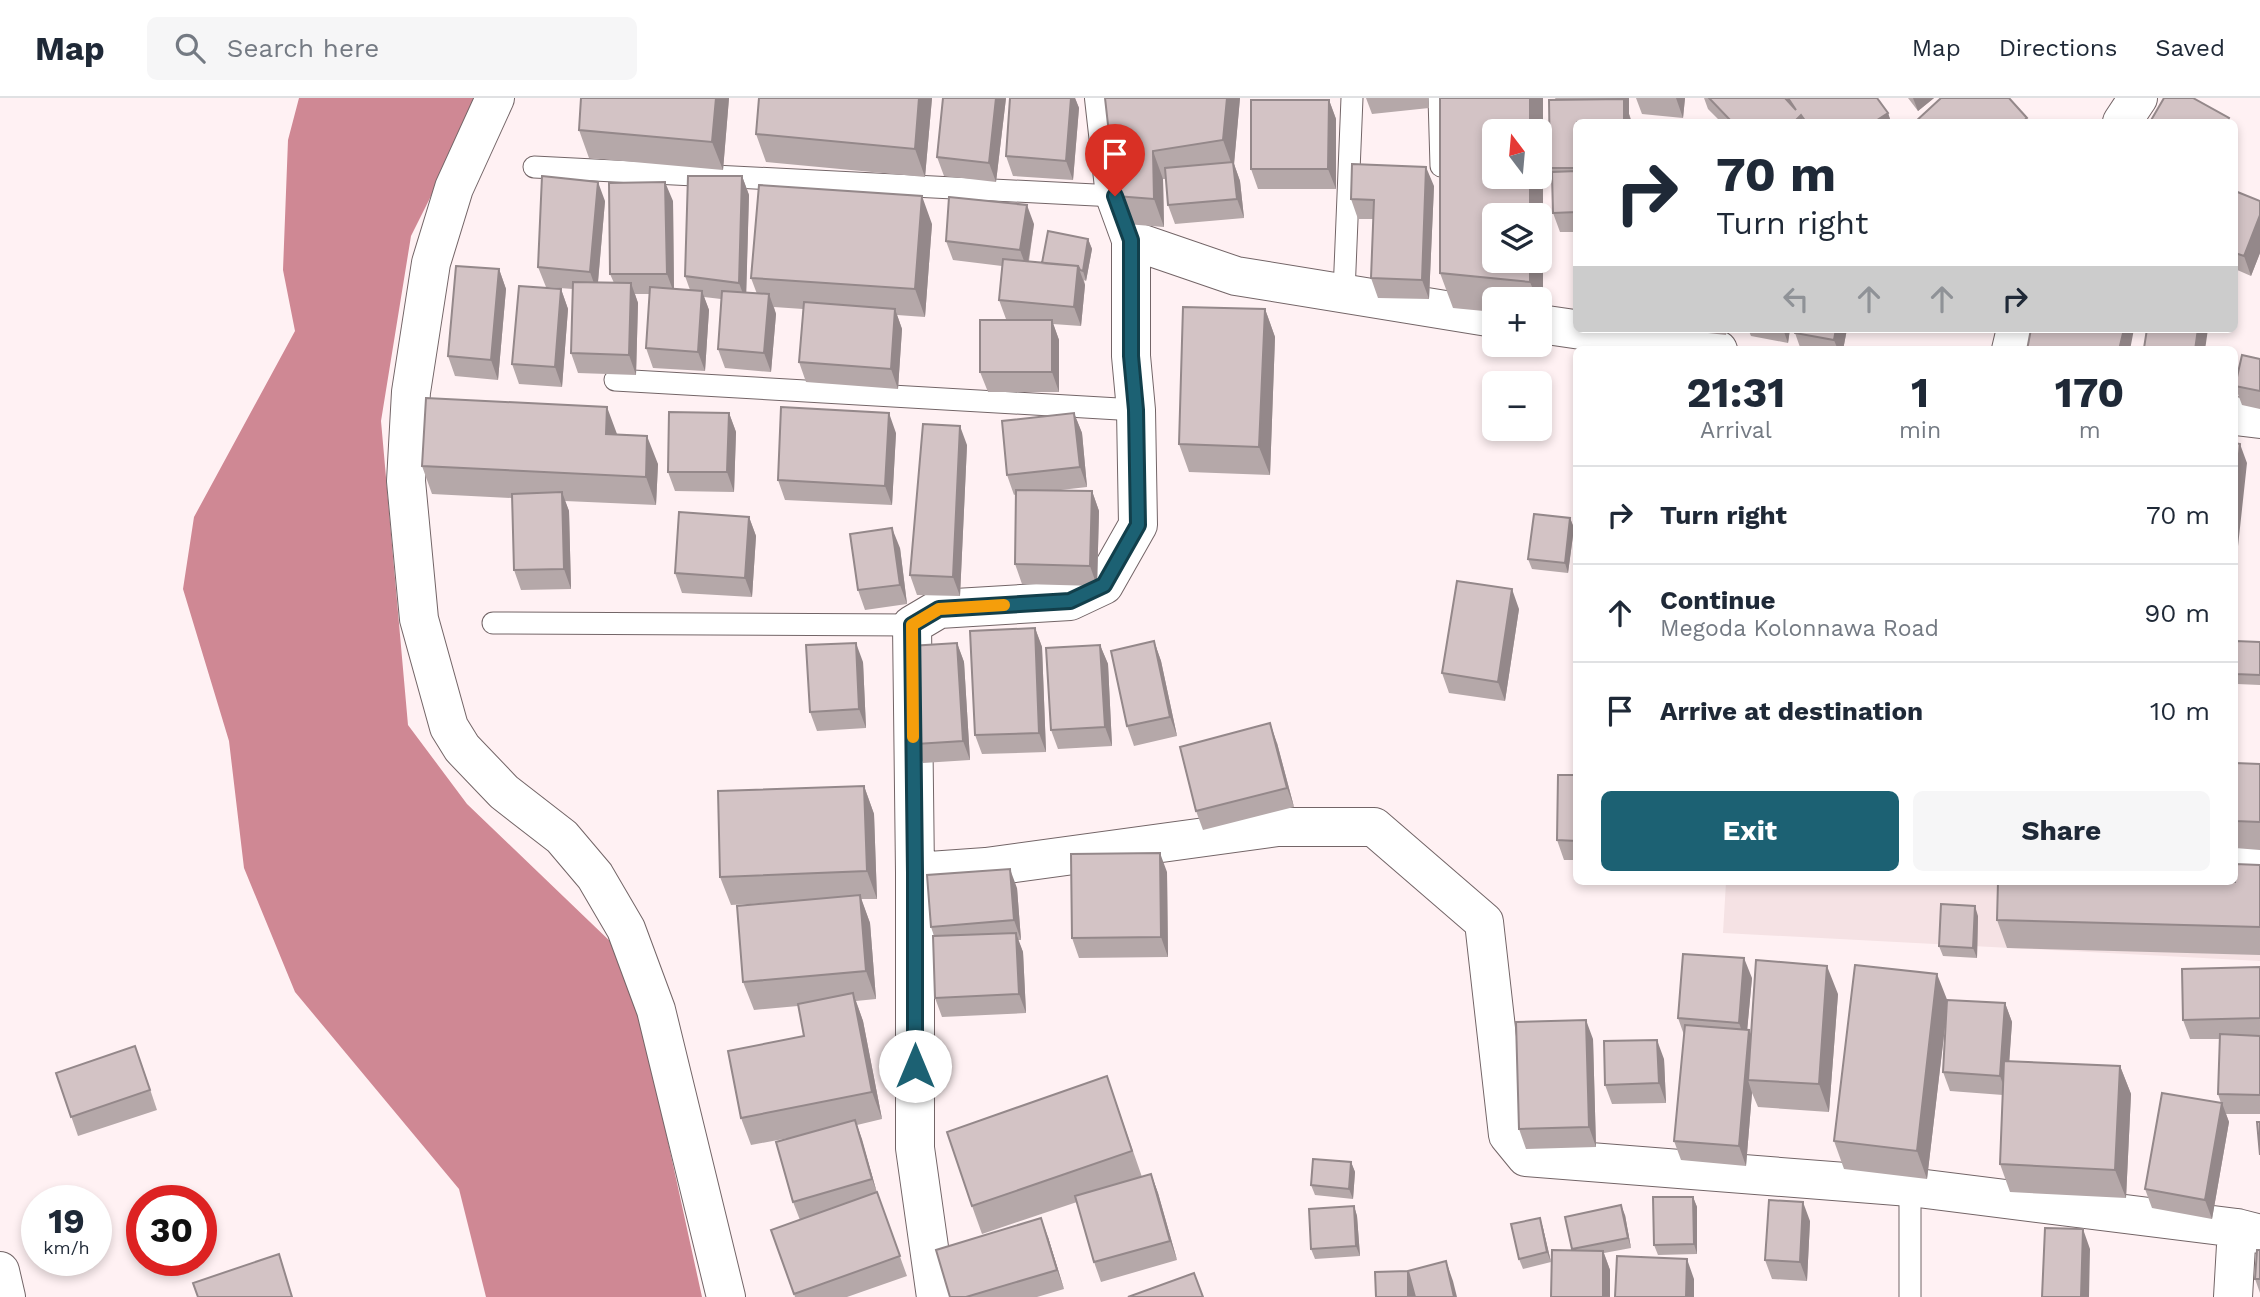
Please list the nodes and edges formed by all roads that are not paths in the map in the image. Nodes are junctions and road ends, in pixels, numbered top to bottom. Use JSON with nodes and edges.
{"nodes":[{"id":1,"x":495,"y":98,"type":"edge"},
{"id":2,"x":1104,"y":98,"type":"edge"},
{"id":3,"x":1352,"y":98,"type":"edge"},
{"id":4,"x":1439,"y":98,"type":"edge"},
{"id":5,"x":2138,"y":98,"type":"edge"},
{"id":6,"x":2124,"y":119,"type":"edge"},
{"id":7,"x":534,"y":167,"type":"dead end"},
{"id":8,"x":1442,"y":191,"type":"edge"},
{"id":9,"x":1115,"y":196,"type":"junction"},
{"id":10,"x":1131,"y":240,"type":"junction"},
{"id":11,"x":1344,"y":293,"type":"junction"},
{"id":12,"x":1482,"y":313,"type":"edge"},
{"id":13,"x":1552,"y":326,"type":"edge"},
{"id":14,"x":1573,"y":329,"type":"edge"},
{"id":15,"x":1599,"y":333,"type":"edge"},
{"id":16,"x":1685,"y":346,"type":"edge"},
{"id":17,"x":615,"y":380,"type":"dead end"},
{"id":18,"x":1136,"y":410,"type":"junction"},
{"id":19,"x":2238,"y":416,"type":"edge"},
{"id":20,"x":2260,"y":419,"type":"edge"},
{"id":21,"x":493,"y":623,"type":"dead end"},
{"id":22,"x":912,"y":625,"type":"junction"},
{"id":23,"x":2238,"y":858,"type":"edge"},
{"id":24,"x":2260,"y":858,"type":"edge"},
{"id":25,"x":915,"y":872,"type":"junction"},
{"id":26,"x":1910,"y":1187,"type":"junction"},
{"id":27,"x":2249,"y":1231,"type":"edge"},
{"id":28,"x":0,"y":1271,"type":"edge"},
{"id":29,"x":6,"y":1297,"type":"edge"},
{"id":30,"x":726,"y":1297,"type":"edge"},
{"id":31,"x":936,"y":1297,"type":"edge"},
{"id":32,"x":1910,"y":1297,"type":"edge"},
{"id":33,"x":2233,"y":1297,"type":"edge"}],
"edges":[{"from":1,"to":30,"type":"street"},
{"from":2,"to":9,"type":"street"},
{"from":3,"to":11,"type":"lane"},
{"from":4,"to":8,"type":"lane"},
{"from":5,"to":6,"type":"street"},
{"from":7,"to":9,"type":"lane"},
{"from":9,"to":10,"type":"street"},
{"from":10,"to":11,"type":"street"},
{"from":10,"to":18,"type":"street"},
{"from":11,"to":12,"type":"street"},
{"from":13,"to":14,"type":"street"},
{"from":15,"to":16,"type":"street"},
{"from":17,"to":18,"type":"lane"},
{"from":18,"to":22,"type":"street"},
{"from":19,"to":20,"type":"street"},
{"from":21,"to":22,"type":"lane"},
{"from":22,"to":25,"type":"street"},
{"from":23,"to":24,"type":"lane"},
{"from":25,"to":26,"type":"street"},
{"from":25,"to":31,"type":"street"},
{"from":26,"to":27,"type":"street"},
{"from":26,"to":32,"type":"lane"},
{"from":27,"to":33,"type":"street"},
{"from":28,"to":29,"type":"street"}]}
